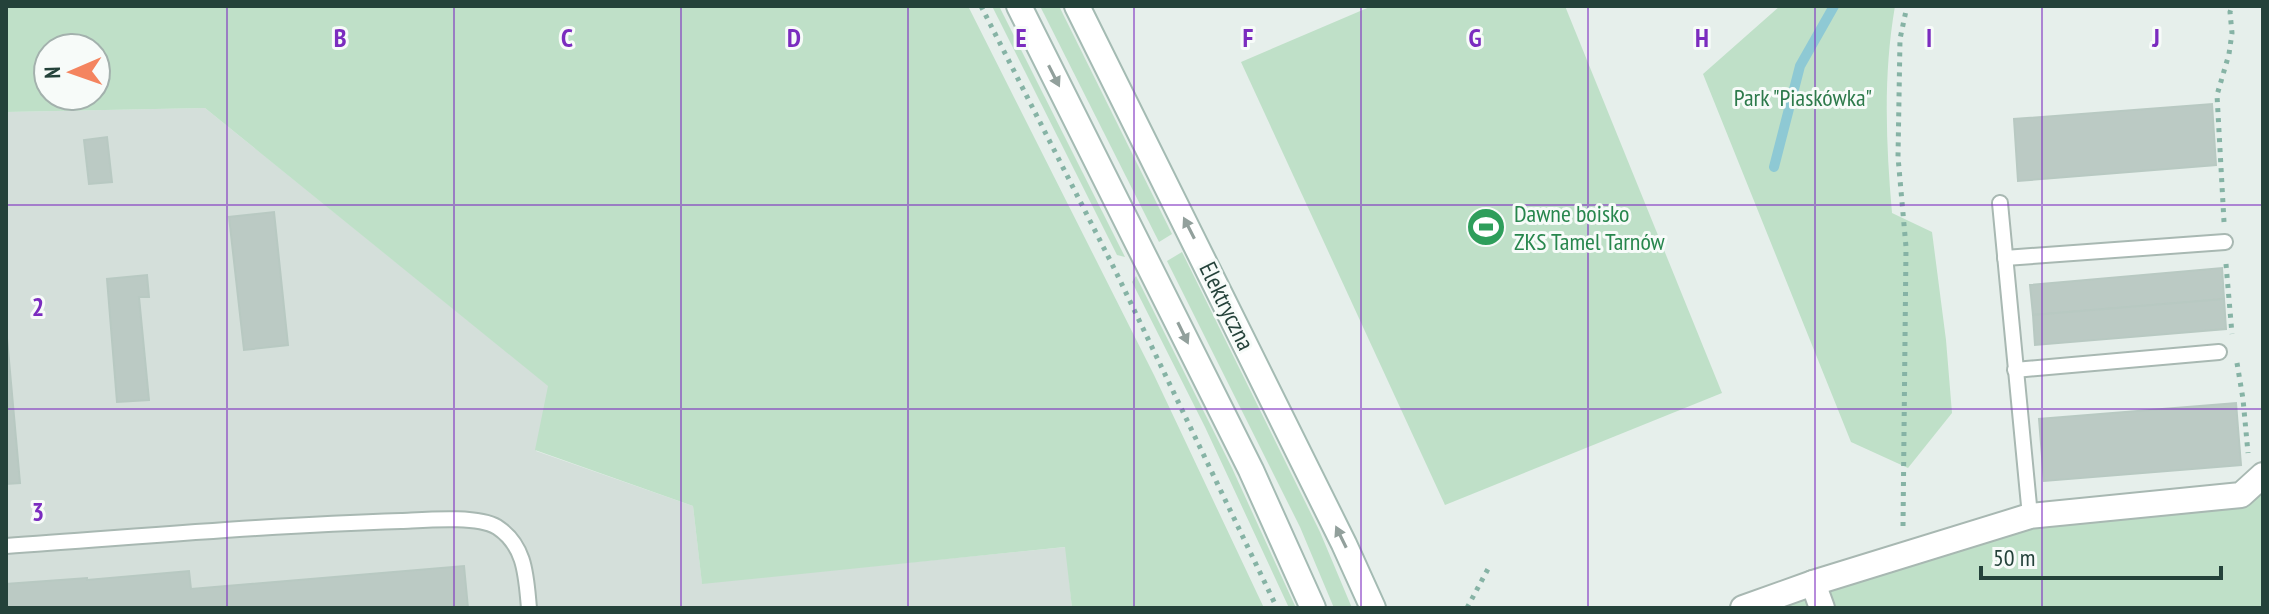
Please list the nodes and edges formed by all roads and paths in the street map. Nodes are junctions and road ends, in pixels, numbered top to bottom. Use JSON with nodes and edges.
{"nodes":[{"id":1,"x":981,"y":6,"type":"edge"},
{"id":2,"x":1019,"y":6,"type":"edge"},
{"id":3,"x":1077,"y":6,"type":"edge"},
{"id":4,"x":1907,"y":6,"type":"edge"},
{"id":5,"x":2232,"y":6,"type":"edge"},
{"id":6,"x":2000,"y":203,"type":"dead end"},
{"id":7,"x":2225,"y":242,"type":"junction"},
{"id":8,"x":2005,"y":258,"type":"junction"},
{"id":9,"x":2234,"y":343,"type":"dead end"},
{"id":10,"x":2219,"y":352,"type":"dead end"},
{"id":11,"x":2236,"y":357,"type":"dead end"},
{"id":12,"x":2015,"y":370,"type":"junction"},
{"id":13,"x":2255,"y":466,"type":"edge"},
{"id":14,"x":2030,"y":516,"type":"junction"},
{"id":15,"x":6,"y":546,"type":"edge"},
{"id":16,"x":1903,"y":555,"type":"junction"},
{"id":17,"x":1489,"y":567,"type":"dead end"},
{"id":18,"x":1813,"y":583,"type":"junction"},
{"id":19,"x":529,"y":608,"type":"edge"},
{"id":20,"x":1277,"y":608,"type":"edge"},
{"id":21,"x":1313,"y":608,"type":"edge"},
{"id":22,"x":1373,"y":608,"type":"edge"},
{"id":23,"x":1467,"y":608,"type":"edge"},
{"id":24,"x":1743,"y":608,"type":"edge"},
{"id":25,"x":1822,"y":608,"type":"edge"}],
"edges":[{"from":1,"to":20,"type":"path"},
{"from":2,"to":21,"type":"main road","one_way":true},
{"from":22,"to":3,"type":"main road","name":"Elektryczna","one_way":true},
{"from":4,"to":16,"type":"path"},
{"from":5,"to":7,"type":"path"},
{"from":6,"to":8,"type":"lane"},
{"from":7,"to":8,"type":"lane"},
{"from":7,"to":9,"type":"path"},
{"from":8,"to":12,"type":"lane"},
{"from":10,"to":12,"type":"lane"},
{"from":11,"to":13,"type":"path"},
{"from":12,"to":14,"type":"lane"},
{"from":13,"to":14,"type":"main road"},
{"from":14,"to":16,"type":"main road"},
{"from":15,"to":19,"type":"lane"},
{"from":16,"to":18,"type":"main road"},
{"from":17,"to":23,"type":"path"},
{"from":18,"to":24,"type":"main road"},
{"from":18,"to":25,"type":"main road"}]}
